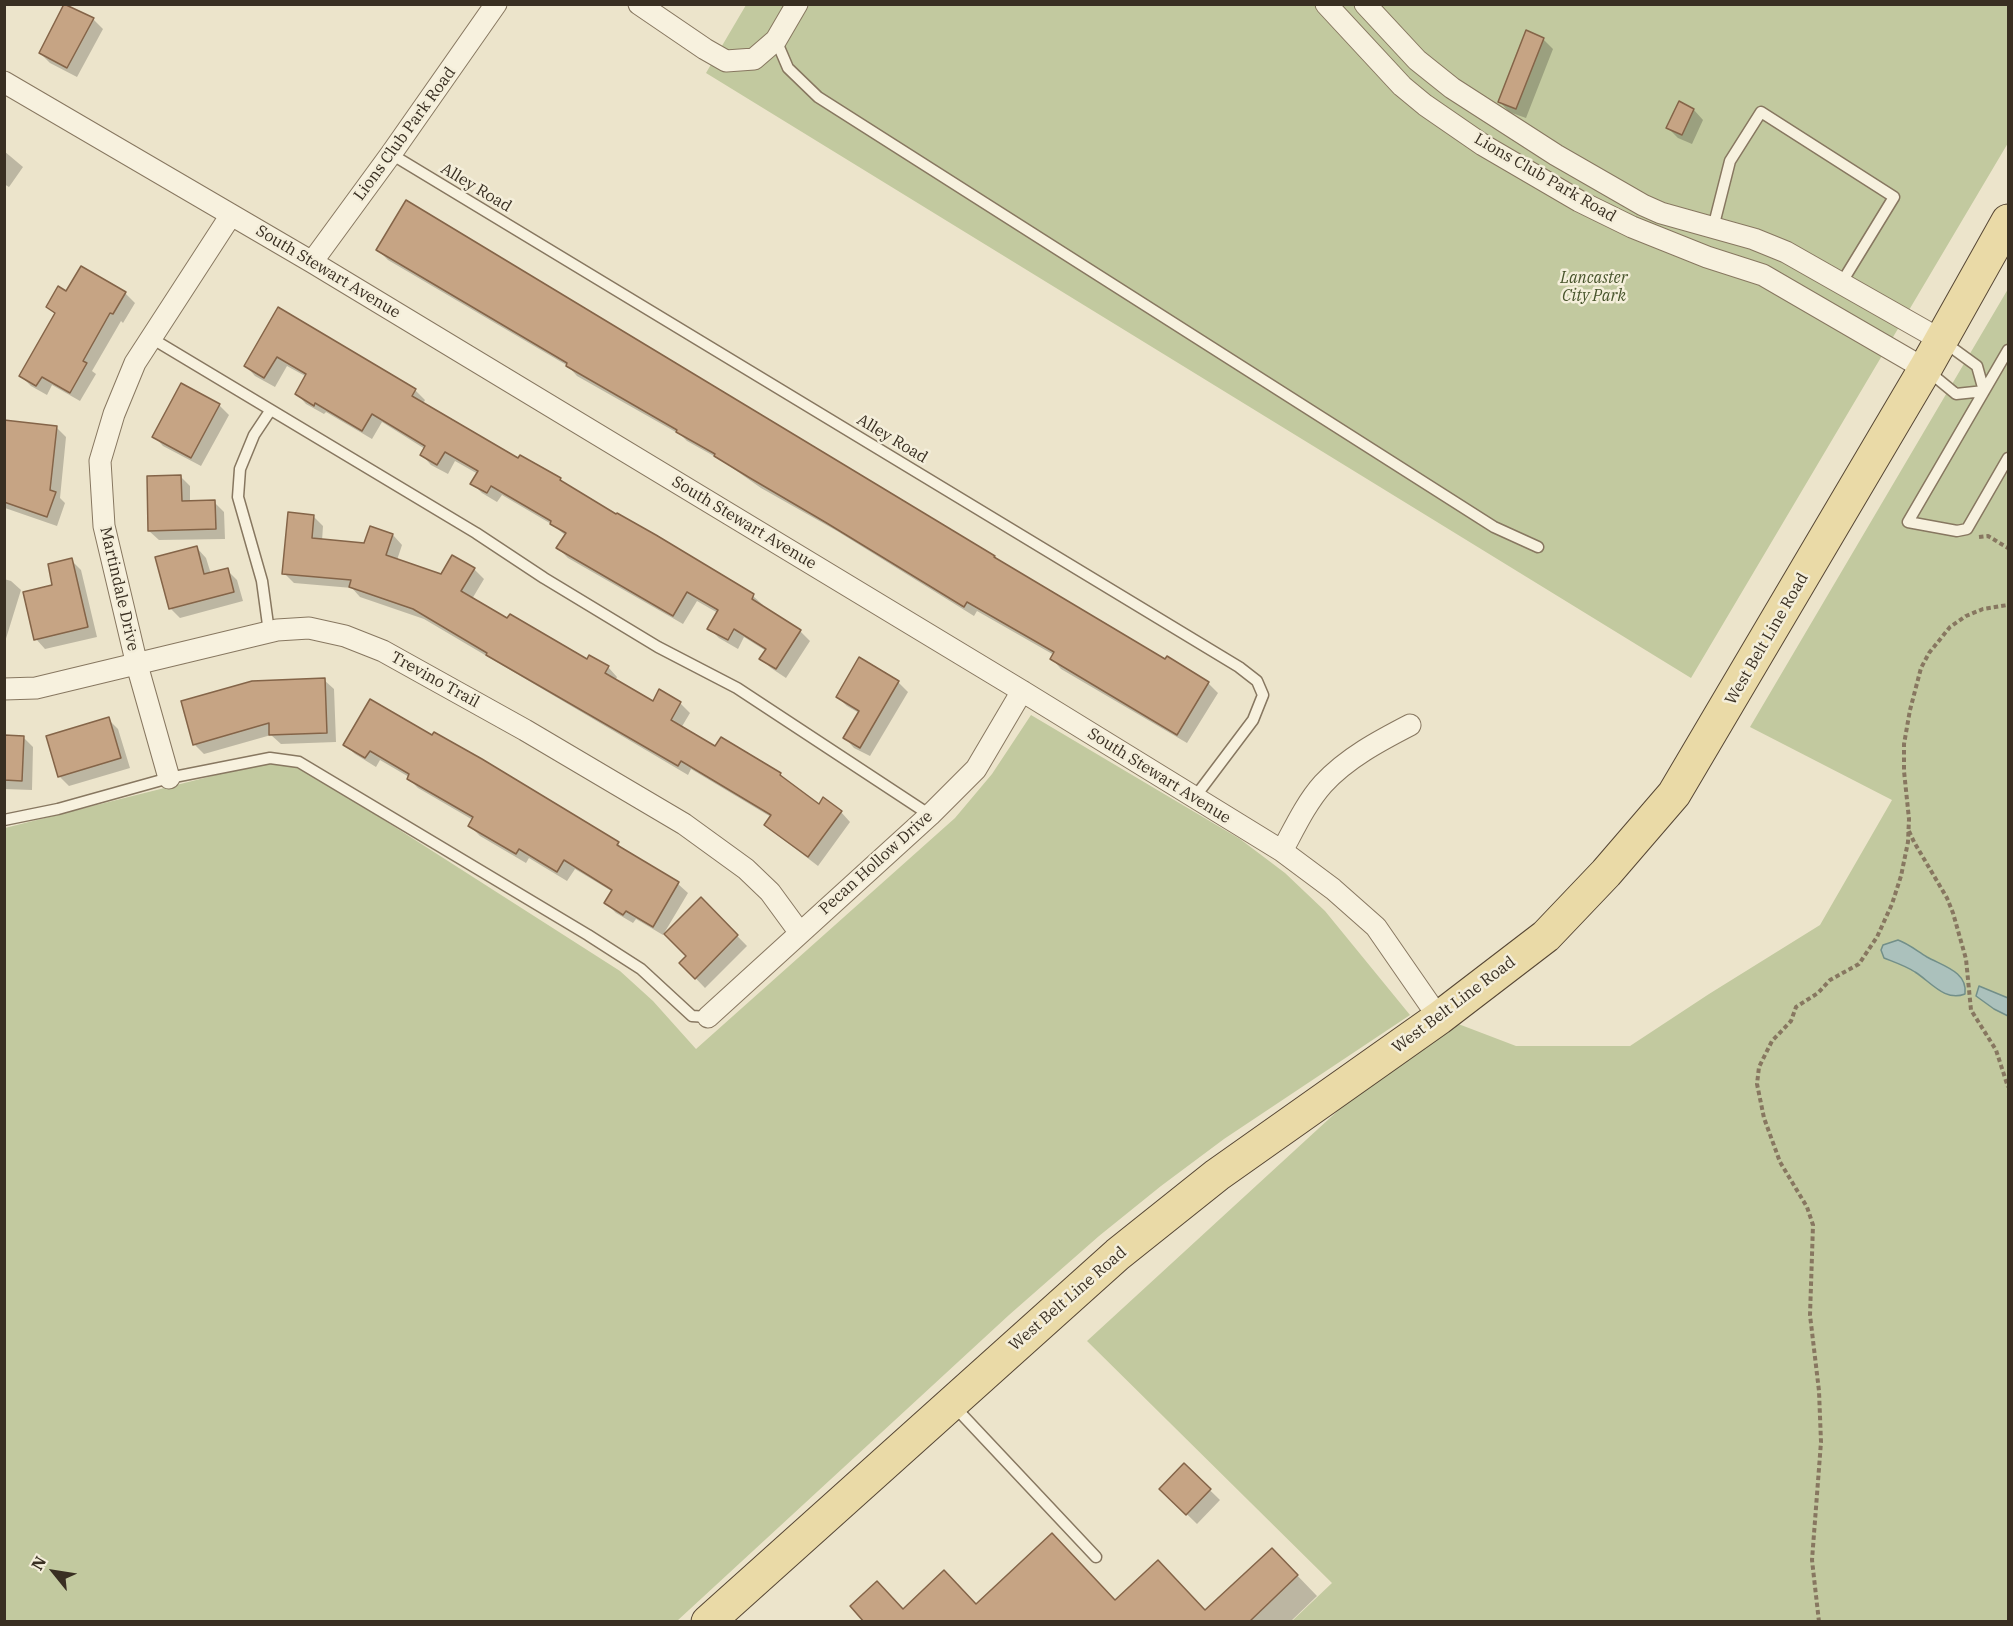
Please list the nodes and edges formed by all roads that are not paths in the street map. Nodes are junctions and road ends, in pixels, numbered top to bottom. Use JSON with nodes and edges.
{"nodes":[{"id":1,"x":496,"y":4,"type":"edge"},
{"id":2,"x":639,"y":4,"type":"edge"},
{"id":3,"x":797,"y":4,"type":"edge"},
{"id":4,"x":1326,"y":4,"type":"edge"},
{"id":5,"x":1365,"y":4,"type":"edge"},
{"id":6,"x":776,"y":40,"type":"junction"},
{"id":7,"x":4,"y":82,"type":"edge"},
{"id":8,"x":1466,"y":98,"type":"junction"},
{"id":9,"x":1451,"y":122,"type":"junction"},
{"id":10,"x":392,"y":154,"type":"junction"},
{"id":11,"x":1661,"y":213,"type":"junction"},
{"id":12,"x":231,"y":214,"type":"junction"},
{"id":13,"x":2008,"y":221,"type":"edge"},
{"id":14,"x":1713,"y":228,"type":"junction"},
{"id":15,"x":1654,"y":236,"type":"junction"},
{"id":16,"x":1707,"y":257,"type":"junction"},
{"id":17,"x":312,"y":262,"type":"junction"},
{"id":18,"x":1842,"y":282,"type":"junction"},
{"id":19,"x":1826,"y":311,"type":"junction"},
{"id":20,"x":151,"y":338,"type":"junction"},
{"id":21,"x":1941,"y":340,"type":"junction"},
{"id":22,"x":2008,"y":350,"type":"edge"},
{"id":23,"x":1925,"y":369,"type":"junction"},
{"id":24,"x":1984,"y":391,"type":"junction"},
{"id":25,"x":270,"y":411,"type":"junction"},
{"id":26,"x":2008,"y":458,"type":"edge"},
{"id":27,"x":1538,"y":547,"type":"dead end"},
{"id":28,"x":269,"y":632,"type":"junction"},
{"id":29,"x":137,"y":665,"type":"junction"},
{"id":30,"x":4,"y":689,"type":"edge"},
{"id":31,"x":1022,"y":692,"type":"junction"},
{"id":32,"x":1410,"y":725,"type":"dead end"},
{"id":33,"x":169,"y":778,"type":"junction"},
{"id":34,"x":1195,"y":797,"type":"junction"},
{"id":35,"x":930,"y":815,"type":"junction"},
{"id":36,"x":4,"y":820,"type":"edge"},
{"id":37,"x":1282,"y":851,"type":"junction"},
{"id":38,"x":800,"y":933,"type":"junction"},
{"id":39,"x":708,"y":1017,"type":"joint"},
{"id":40,"x":1439,"y":1018,"type":"junction"},
{"id":41,"x":950,"y":1403,"type":"junction"},
{"id":42,"x":1096,"y":1557,"type":"dead end"},
{"id":43,"x":708,"y":1622,"type":"edge"}],
"edges":[{"from":1,"to":10,"type":"street","name":"Lions Club Park Road"},
{"from":2,"to":6,"type":"street"},
{"from":3,"to":6,"type":"street"},
{"from":4,"to":9,"type":"street","name":"Lions Club Park Road"},
{"from":5,"to":8,"type":"street","name":"Lions Club Park Road"},
{"from":6,"to":27,"type":"lane"},
{"from":7,"to":12,"type":"street","name":"South Stewart Avenue"},
{"from":8,"to":9,"type":"street"},
{"from":8,"to":11,"type":"street","name":"Lions Club Park Road"},
{"from":9,"to":15,"type":"street","name":"Lions Club Park Road"},
{"from":10,"to":17,"type":"street","name":"Lions Club Park Road"},
{"from":10,"to":34,"type":"lane","name":"Alley Road"},
{"from":11,"to":14,"type":"street","name":"Lions Club Park Road"},
{"from":11,"to":15,"type":"street"},
{"from":12,"to":17,"type":"street","name":"South Stewart Avenue"},
{"from":12,"to":20,"type":"street","name":"Martindale Drive"},
{"from":13,"to":21,"type":"main road","name":"West Belt Line Road"},
{"from":14,"to":16,"type":"street"},
{"from":14,"to":18,"type":"street","name":"Lions Club Park Road"},
{"from":14,"to":18,"type":"lane"},
{"from":15,"to":16,"type":"street","name":"Lions Club Park Road"},
{"from":16,"to":19,"type":"street","name":"Lions Club Park Road"},
{"from":17,"to":31,"type":"street","name":"South Stewart Avenue"},
{"from":18,"to":19,"type":"street"},
{"from":18,"to":21,"type":"street","name":"Lions Club Park Road"},
{"from":19,"to":23,"type":"street","name":"Lions Club Park Road"},
{"from":20,"to":25,"type":"lane"},
{"from":20,"to":29,"type":"street","name":"Martindale Drive"},
{"from":21,"to":23,"type":"main road","name":"West Belt Line Road"},
{"from":21,"to":24,"type":"lane"},
{"from":22,"to":24,"type":"lane"},
{"from":23,"to":24,"type":"lane"},
{"from":23,"to":40,"type":"main road","name":"West Belt Line Road"},
{"from":24,"to":26,"type":"lane"},
{"from":25,"to":28,"type":"lane"},
{"from":25,"to":35,"type":"lane"},
{"from":28,"to":29,"type":"street","name":"Trevino Trail"},
{"from":28,"to":38,"type":"street","name":"Trevino Trail"},
{"from":29,"to":30,"type":"street","name":"Trevino Trail"},
{"from":29,"to":33,"type":"street","name":"Martindale Drive"},
{"from":31,"to":34,"type":"street","name":"South Stewart Avenue"},
{"from":31,"to":35,"type":"street","name":"Pecan Hollow Drive"},
{"from":32,"to":37,"type":"street"},
{"from":33,"to":36,"type":"lane"},
{"from":33,"to":39,"type":"lane"},
{"from":34,"to":37,"type":"street","name":"South Stewart Avenue"},
{"from":35,"to":38,"type":"street","name":"Pecan Hollow Drive"},
{"from":37,"to":40,"type":"street","name":"South Stewart Avenue"},
{"from":38,"to":39,"type":"street","name":"Pecan Hollow Drive"},
{"from":40,"to":41,"type":"main road","name":"West Belt Line Road"},
{"from":41,"to":42,"type":"lane"},
{"from":41,"to":43,"type":"main road","name":"West Belt Line Road"}]}
